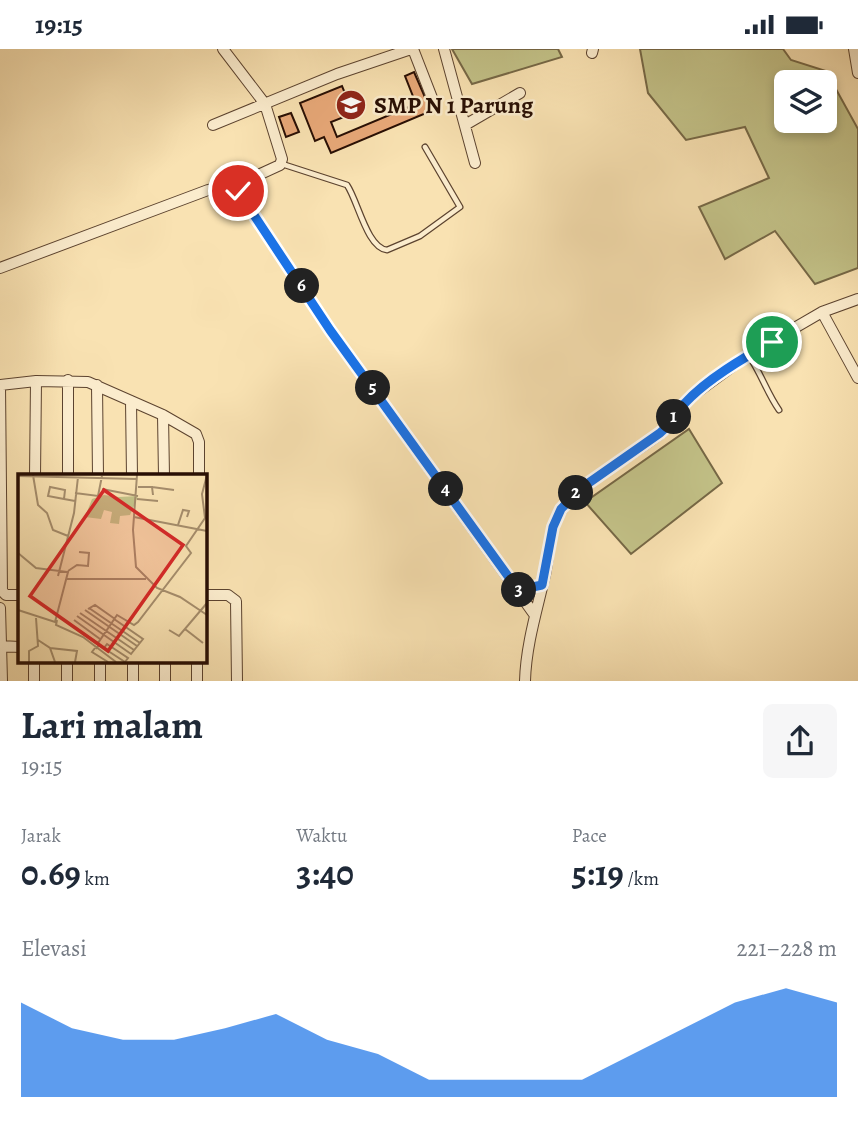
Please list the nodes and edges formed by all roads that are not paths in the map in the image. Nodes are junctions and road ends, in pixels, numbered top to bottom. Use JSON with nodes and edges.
{"nodes":[{"id":1,"x":223,"y":49,"type":"edge"},
{"id":2,"x":412,"y":49,"type":"edge"},
{"id":3,"x":444,"y":49,"type":"edge"},
{"id":4,"x":853,"y":49,"type":"edge"},
{"id":5,"x":858,"y":73,"type":"edge"},
{"id":6,"x":520,"y":93,"type":"dead end"},
{"id":7,"x":434,"y":103,"type":"dead end"},
{"id":8,"x":265,"y":104,"type":"junction"},
{"id":9,"x":213,"y":125,"type":"dead end"},
{"id":10,"x":465,"y":125,"type":"junction"},
{"id":11,"x":425,"y":146,"type":"dead end"},
{"id":12,"x":282,"y":163,"type":"junction"},
{"id":13,"x":475,"y":163,"type":"dead end"},
{"id":14,"x":234,"y":185,"type":"junction"},
{"id":15,"x":0,"y":268,"type":"edge"},
{"id":16,"x":858,"y":299,"type":"edge"},
{"id":17,"x":822,"y":312,"type":"junction"},
{"id":18,"x":748,"y":355,"type":"junction"},
{"id":19,"x":858,"y":378,"type":"edge"},
{"id":20,"x":68,"y":380,"type":"junction"},
{"id":21,"x":36,"y":381,"type":"junction"},
{"id":22,"x":0,"y":385,"type":"edge"},
{"id":23,"x":97,"y":385,"type":"junction"},
{"id":24,"x":131,"y":401,"type":"junction"},
{"id":25,"x":779,"y":410,"type":"dead end"},
{"id":26,"x":163,"y":415,"type":"junction"},
{"id":27,"x":35,"y":474,"type":"edge"},
{"id":28,"x":68,"y":474,"type":"edge"},
{"id":29,"x":98,"y":474,"type":"edge"},
{"id":30,"x":132,"y":474,"type":"edge"},
{"id":31,"x":164,"y":474,"type":"edge"},
{"id":32,"x":199,"y":474,"type":"edge"},
{"id":33,"x":542,"y":585,"type":"junction"},
{"id":34,"x":518,"y":590,"type":"junction"},
{"id":35,"x":18,"y":595,"type":"edge"},
{"id":36,"x":206,"y":595,"type":"edge"},
{"id":37,"x":0,"y":608,"type":"edge"},
{"id":38,"x":534,"y":614,"type":"junction"},
{"id":39,"x":1,"y":646,"type":"edge"},
{"id":40,"x":34,"y":663,"type":"edge"},
{"id":41,"x":67,"y":663,"type":"edge"},
{"id":42,"x":100,"y":663,"type":"edge"},
{"id":43,"x":134,"y":663,"type":"edge"},
{"id":44,"x":165,"y":663,"type":"edge"},
{"id":45,"x":197,"y":663,"type":"edge"},
{"id":46,"x":2,"y":681,"type":"edge"},
{"id":47,"x":34,"y":681,"type":"edge"},
{"id":48,"x":67,"y":681,"type":"edge"},
{"id":49,"x":100,"y":681,"type":"edge"},
{"id":50,"x":134,"y":681,"type":"edge"},
{"id":51,"x":165,"y":681,"type":"edge"},
{"id":52,"x":197,"y":681,"type":"edge"},
{"id":53,"x":237,"y":681,"type":"edge"},
{"id":54,"x":525,"y":681,"type":"edge"}],
"edges":[{"from":1,"to":8,"type":"street"},
{"from":2,"to":7,"type":"street"},
{"from":2,"to":8,"type":"street"},
{"from":3,"to":10,"type":"street"},
{"from":4,"to":5,"type":"street"},
{"from":6,"to":10,"type":"street"},
{"from":8,"to":9,"type":"street"},
{"from":8,"to":12,"type":"street"},
{"from":10,"to":13,"type":"street"},
{"from":11,"to":12,"type":"lane"},
{"from":12,"to":14,"type":"street"},
{"from":14,"to":15,"type":"street"},
{"from":14,"to":34,"type":"street"},
{"from":16,"to":17,"type":"street"},
{"from":17,"to":18,"type":"street"},
{"from":17,"to":19,"type":"street"},
{"from":18,"to":25,"type":"lane"},
{"from":18,"to":33,"type":"street"},
{"from":20,"to":21,"type":"street"},
{"from":20,"to":23,"type":"street"},
{"from":20,"to":28,"type":"street"},
{"from":21,"to":22,"type":"street"},
{"from":21,"to":27,"type":"street"},
{"from":22,"to":35,"type":"street"},
{"from":23,"to":24,"type":"street"},
{"from":23,"to":29,"type":"street"},
{"from":24,"to":26,"type":"street"},
{"from":24,"to":30,"type":"street"},
{"from":26,"to":31,"type":"street"},
{"from":26,"to":32,"type":"street"},
{"from":33,"to":34,"type":"street"},
{"from":33,"to":38,"type":"street"},
{"from":34,"to":38,"type":"street"},
{"from":36,"to":53,"type":"street"},
{"from":37,"to":39,"type":"street"},
{"from":38,"to":54,"type":"street"},
{"from":39,"to":46,"type":"street"},
{"from":40,"to":47,"type":"street"},
{"from":41,"to":48,"type":"street"},
{"from":42,"to":49,"type":"street"},
{"from":43,"to":50,"type":"street"},
{"from":44,"to":51,"type":"street"},
{"from":45,"to":52,"type":"street"}]}
